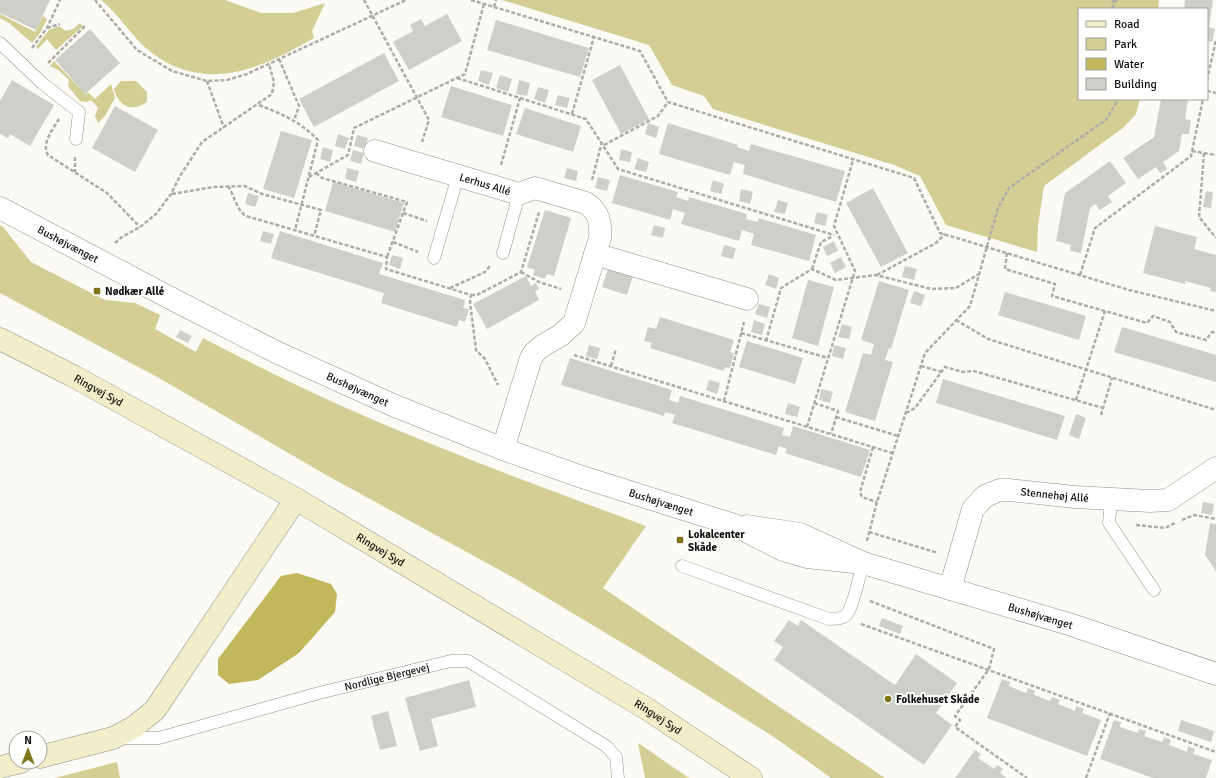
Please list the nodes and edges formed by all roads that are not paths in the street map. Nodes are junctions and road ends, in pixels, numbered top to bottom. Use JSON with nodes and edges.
{"nodes":[{"id":1,"x":0,"y":43,"type":"edge"},
{"id":2,"x":76,"y":139,"type":"dead end"},
{"id":3,"x":375,"y":151,"type":"dead end"},
{"id":4,"x":458,"y":176,"type":"junction"},
{"id":5,"x":519,"y":194,"type":"junction"},
{"id":6,"x":0,"y":208,"type":"edge"},
{"id":7,"x":503,"y":253,"type":"road end"},
{"id":8,"x":595,"y":254,"type":"junction"},
{"id":9,"x":434,"y":258,"type":"road end"},
{"id":10,"x":747,"y":299,"type":"road end"},
{"id":11,"x":0,"y":339,"type":"edge"},
{"id":12,"x":503,"y":449,"type":"junction"},
{"id":13,"x":1216,"y":468,"type":"edge"},
{"id":14,"x":296,"y":499,"type":"junction"},
{"id":15,"x":1111,"y":499,"type":"junction"},
{"id":16,"x":863,"y":563,"type":"junction"},
{"id":17,"x":682,"y":566,"type":"dead end"},
{"id":18,"x":950,"y":589,"type":"junction"},
{"id":19,"x":1154,"y":590,"type":"dead end"},
{"id":20,"x":1216,"y":674,"type":"edge"},
{"id":21,"x":113,"y":738,"type":"junction"},
{"id":22,"x":48,"y":755,"type":"edge"},
{"id":23,"x":618,"y":778,"type":"edge"},
{"id":24,"x":751,"y":778,"type":"edge"}],
"edges":[{"from":1,"to":2,"type":"lane"},
{"from":3,"to":4,"type":"street","name":"Lerhus Allé"},
{"from":4,"to":5,"type":"street","name":"Lerhus Allé"},
{"from":4,"to":9,"type":"lane"},
{"from":5,"to":7,"type":"lane"},
{"from":5,"to":8,"type":"street","name":"Lerhus Allé"},
{"from":6,"to":12,"type":"street","name":"Bushøjvænget"},
{"from":8,"to":10,"type":"street"},
{"from":8,"to":12,"type":"street"},
{"from":11,"to":14,"type":"main road","name":"Ringvej Syd"},
{"from":12,"to":16,"type":"street","name":"Bushøjvænget"},
{"from":13,"to":15,"type":"street","name":"Stennehøj Allé"},
{"from":14,"to":21,"type":"main road","name":"Nordlige Bjergevej"},
{"from":14,"to":24,"type":"main road","name":"Ringvej Syd"},
{"from":15,"to":18,"type":"street","name":"Stennehøj Allé"},
{"from":15,"to":19,"type":"lane"},
{"from":16,"to":17,"type":"lane"},
{"from":16,"to":18,"type":"street","name":"Bushøjvænget"},
{"from":18,"to":20,"type":"street","name":"Bushøjvænget"},
{"from":21,"to":22,"type":"main road","name":"Nordlige Bjergevej"},
{"from":21,"to":23,"type":"lane","name":"Nordlige Bjergevej"}]}
